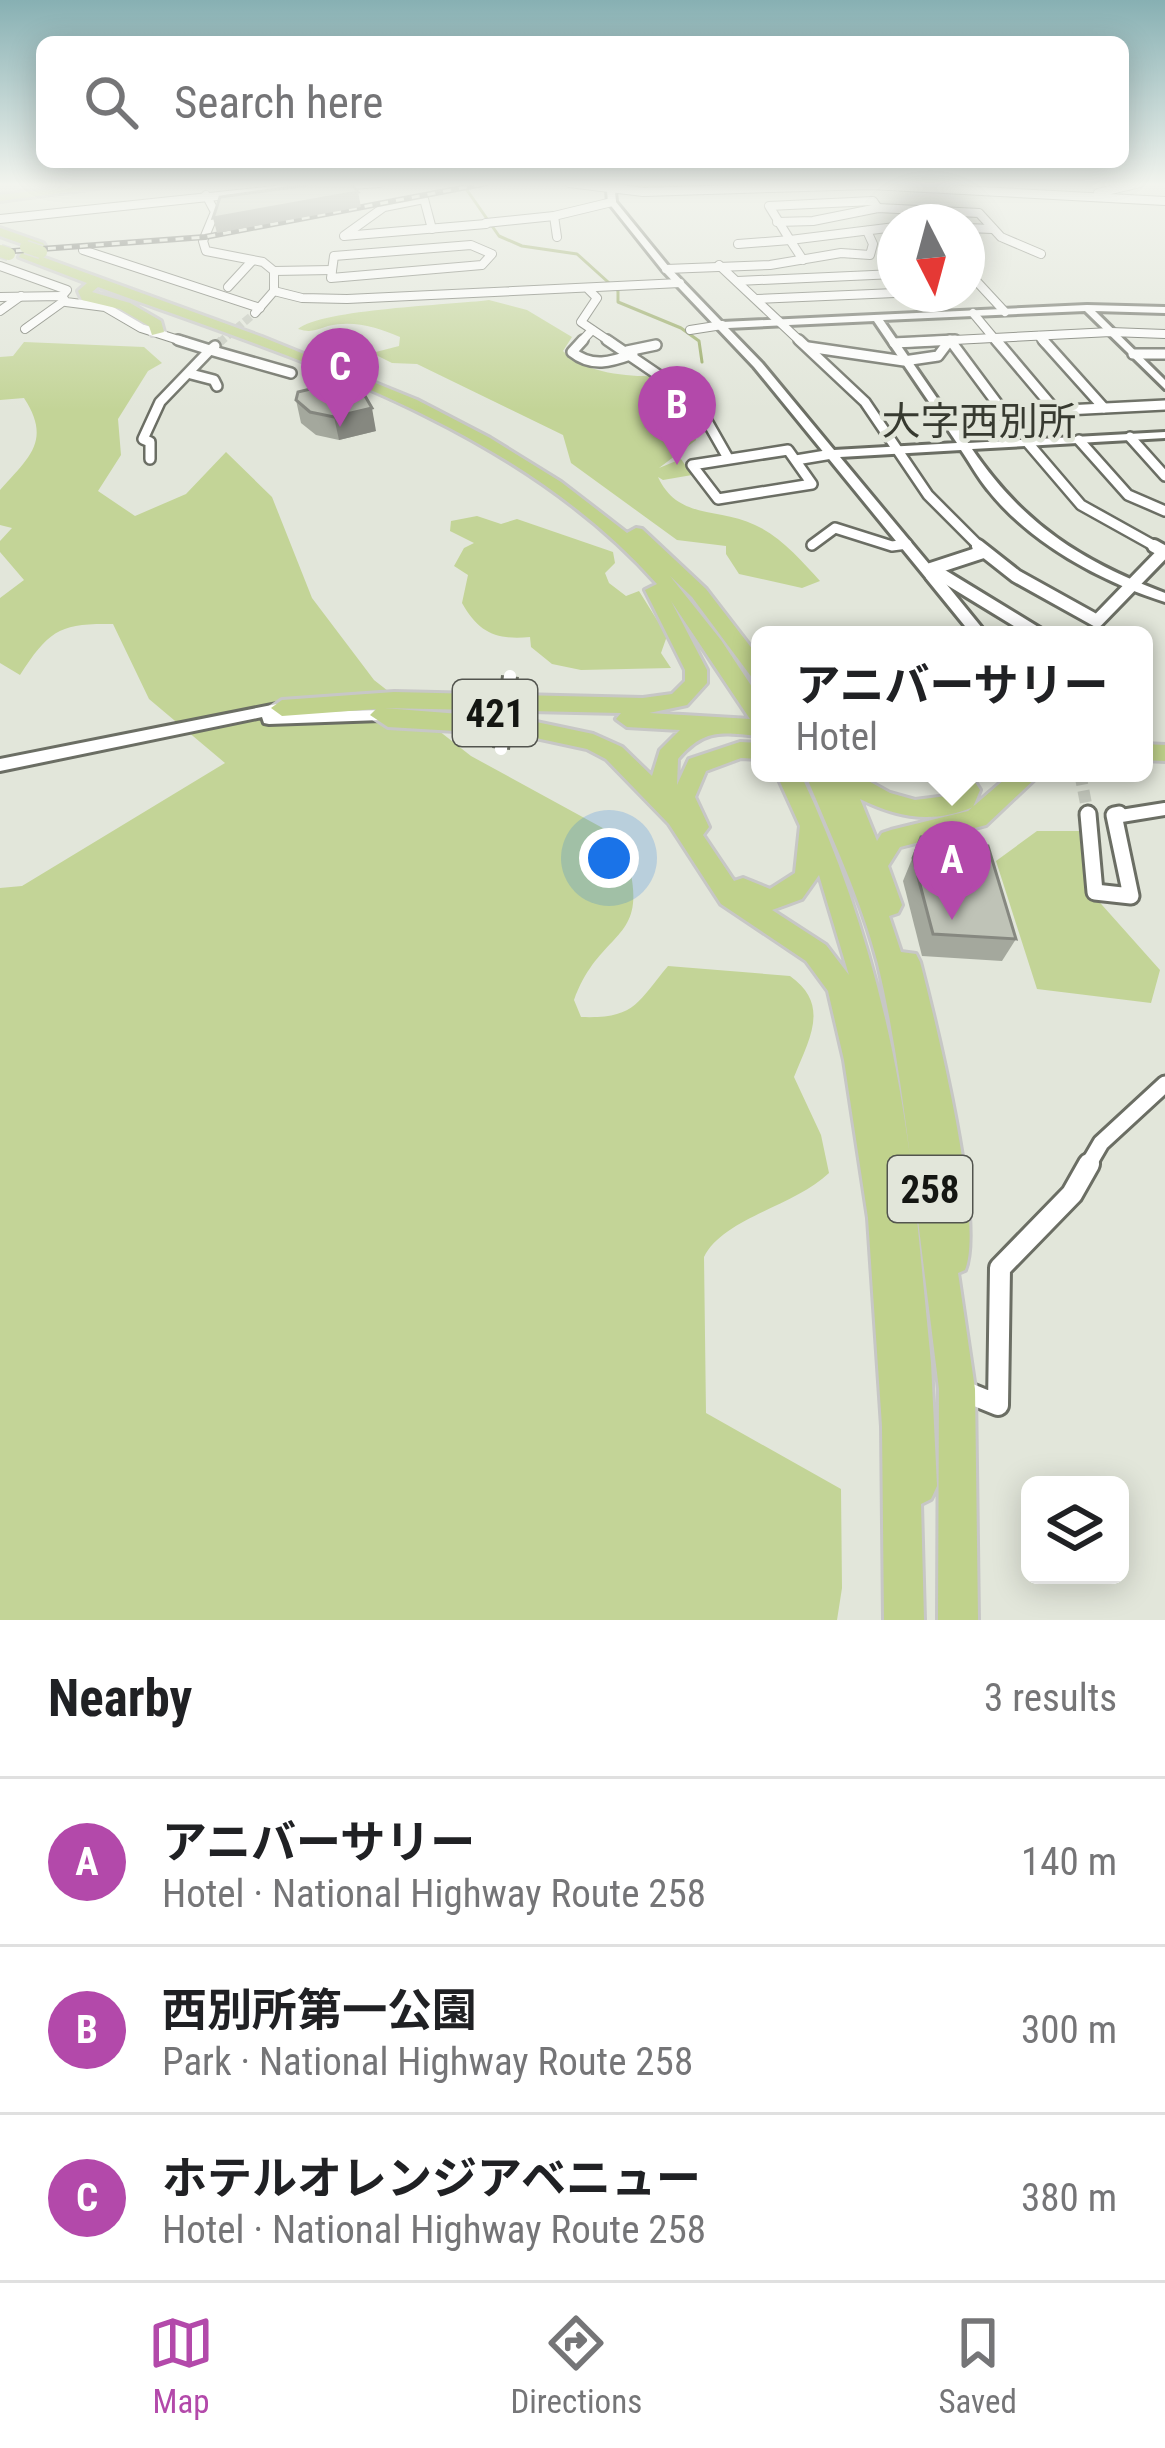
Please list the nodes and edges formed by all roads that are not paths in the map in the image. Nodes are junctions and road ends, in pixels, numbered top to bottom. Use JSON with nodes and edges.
{"nodes":[{"id":1,"x":28,"y":259,"type":"edge"},
{"id":2,"x":35,"y":259,"type":"edge"},
{"id":3,"x":36,"y":259,"type":"edge"},
{"id":4,"x":108,"y":259,"type":"edge"},
{"id":5,"x":234,"y":259,"type":"edge"},
{"id":6,"x":334,"y":259,"type":"edge"},
{"id":7,"x":487,"y":259,"type":"edge"},
{"id":8,"x":658,"y":259,"type":"edge"},
{"id":9,"x":811,"y":259,"type":"edge"},
{"id":10,"x":803,"y":260,"type":"joint"},
{"id":11,"x":252,"y":261,"type":"junction"},
{"id":12,"x":719,"y":265,"type":"junction"},
{"id":13,"x":666,"y":269,"type":"junction"},
{"id":14,"x":332,"y":270,"type":"junction"},
{"id":15,"x":274,"y":271,"type":"junction"},
{"id":16,"x":405,"y":272,"type":"junction"},
{"id":17,"x":877,"y":275,"type":"edge"},
{"id":18,"x":849,"y":276,"type":"junction"},
{"id":19,"x":737,"y":281,"type":"junction"},
{"id":20,"x":95,"y":282,"type":"junction"},
{"id":21,"x":680,"y":283,"type":"junction"},
{"id":22,"x":228,"y":287,"type":"dead end"},
{"id":23,"x":589,"y":290,"type":"junction"},
{"id":24,"x":985,"y":290,"type":"edge"},
{"id":25,"x":274,"y":291,"type":"junction"},
{"id":26,"x":877,"y":294,"type":"edge"},
{"id":27,"x":861,"y":295,"type":"junction"},
{"id":28,"x":21,"y":296,"type":"junction"},
{"id":29,"x":407,"y":296,"type":"junction"},
{"id":30,"x":0,"y":297,"type":"edge"},
{"id":31,"x":63,"y":298,"type":"junction"},
{"id":32,"x":757,"y":299,"type":"junction"},
{"id":33,"x":1087,"y":308,"type":"junction"},
{"id":34,"x":1165,"y":310,"type":"edge"},
{"id":35,"x":0,"y":311,"type":"edge"},
{"id":36,"x":1005,"y":312,"type":"junction"},
{"id":37,"x":973,"y":313,"type":"junction"},
{"id":38,"x":877,"y":318,"type":"junction"},
{"id":39,"x":781,"y":322,"type":"junction"},
{"id":40,"x":722,"y":325,"type":"junction"},
{"id":41,"x":25,"y":329,"type":"dead end"},
{"id":42,"x":592,"y":330,"type":"junction"},
{"id":43,"x":690,"y":330,"type":"dead end"},
{"id":44,"x":157,"y":332,"type":"junction"},
{"id":45,"x":1111,"y":332,"type":"junction"},
{"id":46,"x":1165,"y":334,"type":"edge"},
{"id":47,"x":1039,"y":336,"type":"junction"},
{"id":48,"x":994,"y":338,"type":"junction"},
{"id":49,"x":950,"y":340,"type":"junction"},
{"id":50,"x":894,"y":343,"type":"junction"},
{"id":51,"x":656,"y":345,"type":"dead end"},
{"id":52,"x":808,"y":347,"type":"junction"},
{"id":53,"x":213,"y":348,"type":"junction"},
{"id":54,"x":630,"y":352,"type":"junction"},
{"id":55,"x":1133,"y":354,"type":"junction"},
{"id":56,"x":1165,"y":354,"type":"edge"},
{"id":57,"x":907,"y":362,"type":"junction"},
{"id":58,"x":191,"y":374,"type":"junction"},
{"id":59,"x":291,"y":374,"type":"dead end"},
{"id":60,"x":217,"y":386,"type":"dead end"},
{"id":61,"x":1165,"y":386,"type":"edge"},
{"id":62,"x":1165,"y":405,"type":"edge"},
{"id":63,"x":1104,"y":408,"type":"junction"},
{"id":64,"x":1056,"y":411,"type":"junction"},
{"id":65,"x":1005,"y":413,"type":"junction"},
{"id":66,"x":944,"y":416,"type":"junction"},
{"id":67,"x":1165,"y":435,"type":"edge"},
{"id":68,"x":1130,"y":437,"type":"junction"},
{"id":69,"x":1079,"y":440,"type":"junction"},
{"id":70,"x":1028,"y":443,"type":"junction"},
{"id":71,"x":965,"y":446,"type":"junction"},
{"id":72,"x":902,"y":450,"type":"junction"},
{"id":73,"x":832,"y":454,"type":"junction"},
{"id":74,"x":728,"y":458,"type":"junction"},
{"id":75,"x":149,"y":459,"type":"dead end"},
{"id":76,"x":796,"y":460,"type":"junction"},
{"id":77,"x":1165,"y":476,"type":"edge"},
{"id":78,"x":1165,"y":511,"type":"edge"},
{"id":79,"x":624,"y":540,"type":"junction"},
{"id":80,"x":907,"y":544,"type":"junction"},
{"id":81,"x":812,"y":545,"type":"dead end"},
{"id":82,"x":983,"y":552,"type":"junction"},
{"id":83,"x":1164,"y":552,"type":"edge"},
{"id":84,"x":660,"y":554,"type":"junction"},
{"id":85,"x":931,"y":572,"type":"junction"},
{"id":86,"x":1132,"y":585,"type":"junction"},
{"id":87,"x":1165,"y":598,"type":"edge"},
{"id":88,"x":973,"y":626,"type":"edge"},
{"id":89,"x":1024,"y":626,"type":"edge"},
{"id":90,"x":751,"y":639,"type":"edge"},
{"id":91,"x":751,"y":662,"type":"edge"},
{"id":92,"x":511,"y":676,"type":"dead end"},
{"id":93,"x":282,"y":708,"type":"junction"},
{"id":94,"x":381,"y":715,"type":"junction"},
{"id":95,"x":751,"y":729,"type":"edge"},
{"id":96,"x":696,"y":730,"type":"junction"},
{"id":97,"x":751,"y":736,"type":"edge"},
{"id":98,"x":132,"y":737,"type":"junction"},
{"id":99,"x":751,"y":740,"type":"edge"},
{"id":100,"x":501,"y":749,"type":"dead end"},
{"id":101,"x":0,"y":765,"type":"edge"},
{"id":102,"x":793,"y":782,"type":"edge"},
{"id":103,"x":821,"y":782,"type":"edge"},
{"id":104,"x":841,"y":782,"type":"edge"},
{"id":105,"x":850,"y":782,"type":"edge"},
{"id":106,"x":963,"y":782,"type":"edge"},
{"id":107,"x":1014,"y":782,"type":"edge"},
{"id":108,"x":806,"y":807,"type":"junction"},
{"id":109,"x":1165,"y":809,"type":"edge"},
{"id":110,"x":1088,"y":814,"type":"tunnel mouth"},
{"id":111,"x":678,"y":817,"type":"junction"},
{"id":112,"x":875,"y":865,"type":"junction"},
{"id":113,"x":1165,"y":1084,"type":"edge"},
{"id":114,"x":957,"y":1389,"type":"junction"},
{"id":115,"x":904,"y":1620,"type":"edge"},
{"id":116,"x":918,"y":1620,"type":"edge"},
{"id":117,"x":958,"y":1620,"type":"edge"}],
"edges":[{"from":1,"to":31,"type":"street"},
{"from":2,"to":20,"type":"highway"},
{"from":3,"to":84,"type":"highway"},
{"from":4,"to":25,"type":"street"},
{"from":5,"to":11,"type":"street"},
{"from":6,"to":14,"type":"street"},
{"from":7,"to":16,"type":"street"},
{"from":8,"to":13,"type":"street"},
{"from":9,"to":10,"type":"street"},
{"from":10,"to":12,"type":"street"},
{"from":11,"to":15,"type":"street"},
{"from":11,"to":22,"type":"street"},
{"from":12,"to":13,"type":"street"},
{"from":12,"to":19,"type":"street"},
{"from":13,"to":21,"type":"street"},
{"from":14,"to":15,"type":"street"},
{"from":14,"to":16,"type":"street"},
{"from":15,"to":25,"type":"street"},
{"from":16,"to":29,"type":"street"},
{"from":17,"to":18,"type":"street"},
{"from":18,"to":19,"type":"street"},
{"from":18,"to":27,"type":"street"},
{"from":19,"to":32,"type":"street"},
{"from":20,"to":44,"type":"highway"},
{"from":20,"to":79,"type":"highway"},
{"from":21,"to":23,"type":"street"},
{"from":21,"to":40,"type":"street"},
{"from":23,"to":29,"type":"street"},
{"from":23,"to":42,"type":"street"},
{"from":24,"to":36,"type":"street"},
{"from":25,"to":29,"type":"street"},
{"from":26,"to":27,"type":"street"},
{"from":27,"to":32,"type":"street"},
{"from":27,"to":38,"type":"street"},
{"from":28,"to":30,"type":"street"},
{"from":28,"to":31,"type":"street"},
{"from":28,"to":35,"type":"street"},
{"from":31,"to":41,"type":"street"},
{"from":31,"to":44,"type":"street"},
{"from":32,"to":39,"type":"street"},
{"from":33,"to":34,"type":"street"},
{"from":33,"to":36,"type":"street"},
{"from":33,"to":45,"type":"street"},
{"from":36,"to":37,"type":"street"},
{"from":37,"to":38,"type":"street"},
{"from":37,"to":48,"type":"street"},
{"from":38,"to":39,"type":"street"},
{"from":38,"to":50,"type":"street"},
{"from":39,"to":40,"type":"street"},
{"from":39,"to":52,"type":"street"},
{"from":40,"to":43,"type":"street"},
{"from":40,"to":73,"type":"street"},
{"from":42,"to":54,"type":"street"},
{"from":42,"to":54,"type":"street"},
{"from":44,"to":53,"type":"street"},
{"from":45,"to":46,"type":"street"},
{"from":45,"to":47,"type":"street"},
{"from":45,"to":55,"type":"street"},
{"from":47,"to":48,"type":"street"},
{"from":47,"to":63,"type":"street"},
{"from":48,"to":49,"type":"street"},
{"from":48,"to":64,"type":"street"},
{"from":49,"to":50,"type":"street"},
{"from":49,"to":57,"type":"street"},
{"from":49,"to":65,"type":"street"},
{"from":50,"to":57,"type":"street"},
{"from":51,"to":54,"type":"street"},
{"from":52,"to":57,"type":"street"},
{"from":52,"to":72,"type":"street"},
{"from":53,"to":58,"type":"street"},
{"from":53,"to":59,"type":"street"},
{"from":54,"to":74,"type":"street"},
{"from":55,"to":56,"type":"street"},
{"from":55,"to":61,"type":"street"},
{"from":57,"to":66,"type":"street"},
{"from":58,"to":60,"type":"street"},
{"from":58,"to":75,"type":"street"},
{"from":62,"to":63,"type":"street"},
{"from":63,"to":64,"type":"street"},
{"from":64,"to":65,"type":"street"},
{"from":65,"to":66,"type":"street"},
{"from":66,"to":71,"type":"street"},
{"from":67,"to":68,"type":"street"},
{"from":68,"to":69,"type":"street"},
{"from":68,"to":77,"type":"street"},
{"from":69,"to":70,"type":"street"},
{"from":69,"to":78,"type":"street"},
{"from":70,"to":71,"type":"street"},
{"from":70,"to":83,"type":"street"},
{"from":71,"to":72,"type":"street"},
{"from":71,"to":86,"type":"street"},
{"from":72,"to":73,"type":"street"},
{"from":72,"to":82,"type":"street"},
{"from":73,"to":76,"type":"street"},
{"from":73,"to":80,"type":"street"},
{"from":74,"to":76,"type":"street"},
{"from":74,"to":76,"type":"street"},
{"from":79,"to":93,"type":"highway"},
{"from":79,"to":95,"type":"highway"},
{"from":80,"to":81,"type":"street"},
{"from":80,"to":85,"type":"street"},
{"from":82,"to":85,"type":"street"},
{"from":82,"to":86,"type":"street"},
{"from":83,"to":86,"type":"street"},
{"from":84,"to":90,"type":"highway"},
{"from":84,"to":91,"type":"highway"},
{"from":85,"to":88,"type":"street"},
{"from":85,"to":89,"type":"street"},
{"from":86,"to":87,"type":"street"},
{"from":92,"to":100,"type":"street","bridge":true},
{"from":93,"to":96,"type":"highway","number":"421"},
{"from":93,"to":98,"type":"street"},
{"from":94,"to":96,"type":"highway","number":"421"},
{"from":94,"to":98,"type":"street"},
{"from":94,"to":111,"type":"highway"},
{"from":96,"to":97,"type":"highway","number":"421"},
{"from":96,"to":111,"type":"highway"},
{"from":98,"to":101,"type":"street"},
{"from":99,"to":108,"type":"highway"},
{"from":102,"to":108,"type":"highway","number":"258"},
{"from":103,"to":114,"type":"highway","number":"258"},
{"from":104,"to":112,"type":"highway"},
{"from":105,"to":106,"type":"highway"},
{"from":107,"to":112,"type":"highway"},
{"from":108,"to":116,"type":"highway","number":"258"},
{"from":109,"to":110,"type":"street"},
{"from":111,"to":115,"type":"highway"},
{"from":112,"to":114,"type":"highway"},
{"from":113,"to":114,"type":"street"},
{"from":114,"to":117,"type":"highway","number":"258"}]}
